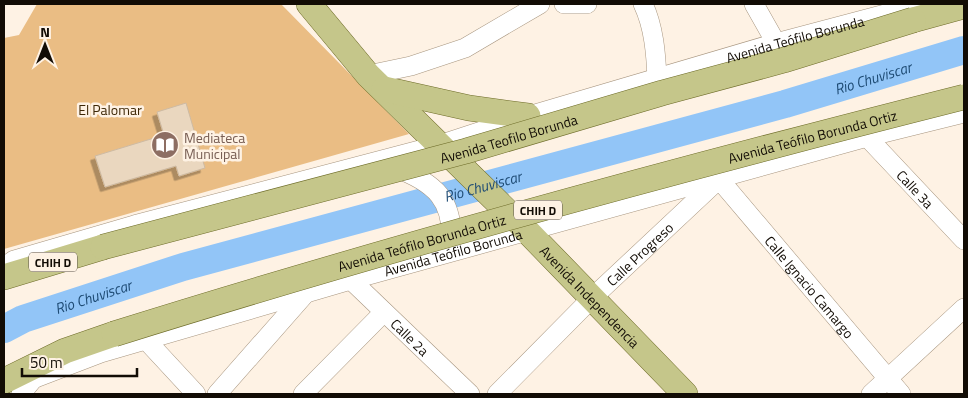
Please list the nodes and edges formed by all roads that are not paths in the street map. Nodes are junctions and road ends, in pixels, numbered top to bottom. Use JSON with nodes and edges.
{"nodes":[{"id":1,"x":308,"y":4,"type":"edge"},
{"id":2,"x":540,"y":4,"type":"edge"},
{"id":3,"x":564,"y":4,"type":"edge"},
{"id":4,"x":587,"y":4,"type":"edge"},
{"id":5,"x":643,"y":4,"type":"edge"},
{"id":6,"x":754,"y":4,"type":"edge"},
{"id":7,"x":964,"y":6,"type":"edge"},
{"id":8,"x":872,"y":10,"type":"edge"},
{"id":9,"x":918,"y":12,"type":"edge"},
{"id":10,"x":776,"y":43,"type":"junction"},
{"id":11,"x":657,"y":79,"type":"junction"},
{"id":12,"x":377,"y":82,"type":"junction"},
{"id":13,"x":964,"y":97,"type":"edge"},
{"id":14,"x":964,"y":113,"type":"edge"},
{"id":15,"x":528,"y":116,"type":"junction"},
{"id":16,"x":867,"y":137,"type":"junction"},
{"id":17,"x":439,"y":144,"type":"junction"},
{"id":18,"x":374,"y":162,"type":"junction"},
{"id":19,"x":719,"y":179,"type":"junction"},
{"id":20,"x":527,"y":231,"type":"junction"},
{"id":21,"x":964,"y":240,"type":"edge"},
{"id":22,"x":450,"y":253,"type":"junction"},
{"id":23,"x":4,"y":266,"type":"edge"},
{"id":24,"x":4,"y":276,"type":"edge"},
{"id":25,"x":351,"y":280,"type":"junction"},
{"id":26,"x":306,"y":293,"type":"junction"},
{"id":27,"x":592,"y":298,"type":"junction"},
{"id":28,"x":964,"y":308,"type":"edge"},
{"id":29,"x":384,"y":312,"type":"junction"},
{"id":30,"x":146,"y":340,"type":"junction"},
{"id":31,"x":34,"y":378,"type":"junction"},
{"id":32,"x":888,"y":378,"type":"junction"},
{"id":33,"x":4,"y":381,"type":"edge"},
{"id":34,"x":4,"y":388,"type":"edge"},
{"id":35,"x":21,"y":394,"type":"edge"},
{"id":36,"x":196,"y":394,"type":"edge"},
{"id":37,"x":217,"y":394,"type":"edge"},
{"id":38,"x":304,"y":394,"type":"edge"},
{"id":39,"x":470,"y":394,"type":"edge"},
{"id":40,"x":497,"y":394,"type":"edge"},
{"id":41,"x":685,"y":394,"type":"edge"},
{"id":42,"x":871,"y":394,"type":"edge"},
{"id":43,"x":901,"y":394,"type":"edge"}],
"edges":[{"from":1,"to":12,"type":"main road","name":"Avenida Independencia"},
{"from":2,"to":12,"type":"street"},
{"from":3,"to":4,"type":"street"},
{"from":5,"to":11,"type":"street"},
{"from":6,"to":10,"type":"street"},
{"from":7,"to":9,"type":"main road","number":"CHIH D"},
{"from":8,"to":9,"type":"street","name":"Avenida Teófilo Borunda"},
{"from":8,"to":10,"type":"street","name":"Avenida Teófilo Borunda"},
{"from":9,"to":24,"type":"main road","name":"Avenida Teofilo Borunda","number":"CHIH D","bridge":true},
{"from":10,"to":11,"type":"street","name":"Avenida Teófilo Borunda"},
{"from":11,"to":15,"type":"street","name":"Avenida Teófilo Borunda"},
{"from":12,"to":15,"type":"main road"},
{"from":12,"to":17,"type":"main road","name":"Avenida Independencia"},
{"from":13,"to":33,"type":"main road","name":"Avenida Teófilo Borunda Ortiz","number":"CHIH D","bridge":true},
{"from":14,"to":16,"type":"street","name":"Avenida Teófilo Borunda"},
{"from":15,"to":17,"type":"street","name":"Avenida Teófilo Borunda"},
{"from":16,"to":19,"type":"street","name":"Avenida Teófilo Borunda"},
{"from":16,"to":21,"type":"street","name":"Calle 3a"},
{"from":17,"to":18,"type":"street","name":"Avenida Teófilo Borunda"},
{"from":17,"to":20,"type":"main road","name":"Avenida Independencia"},
{"from":18,"to":22,"type":"street"},
{"from":18,"to":23,"type":"street","name":"Avenida Teófilo Borunda"},
{"from":19,"to":20,"type":"street","name":"Avenida Teófilo Borunda"},
{"from":19,"to":27,"type":"street","name":"Calle Progreso"},
{"from":19,"to":32,"type":"street","name":"Calle Ignacio Camargo"},
{"from":20,"to":22,"type":"street","name":"Avenida Teófilo Borunda"},
{"from":20,"to":27,"type":"main road","name":"Avenida Independencia"},
{"from":22,"to":25,"type":"street","name":"Avenida Teófilo Borunda"},
{"from":25,"to":26,"type":"street","name":"Avenida Teófilo Borunda"},
{"from":25,"to":29,"type":"street","name":"Calle 2a"},
{"from":26,"to":30,"type":"street","name":"Avenida Teófilo Borunda"},
{"from":26,"to":37,"type":"street"},
{"from":27,"to":40,"type":"street","name":"Calle Progreso"},
{"from":27,"to":41,"type":"main road","name":"Avenida Independencia"},
{"from":28,"to":32,"type":"street"},
{"from":29,"to":38,"type":"street"},
{"from":29,"to":39,"type":"street","name":"Calle 2a"},
{"from":30,"to":31,"type":"street","name":"Avenida Teófilo Borunda"},
{"from":30,"to":36,"type":"street"},
{"from":31,"to":34,"type":"street","name":"Avenida Teófilo Borunda"},
{"from":31,"to":35,"type":"street"},
{"from":32,"to":42,"type":"street"},
{"from":32,"to":43,"type":"street","name":"Calle Ignacio Camargo"}]}
